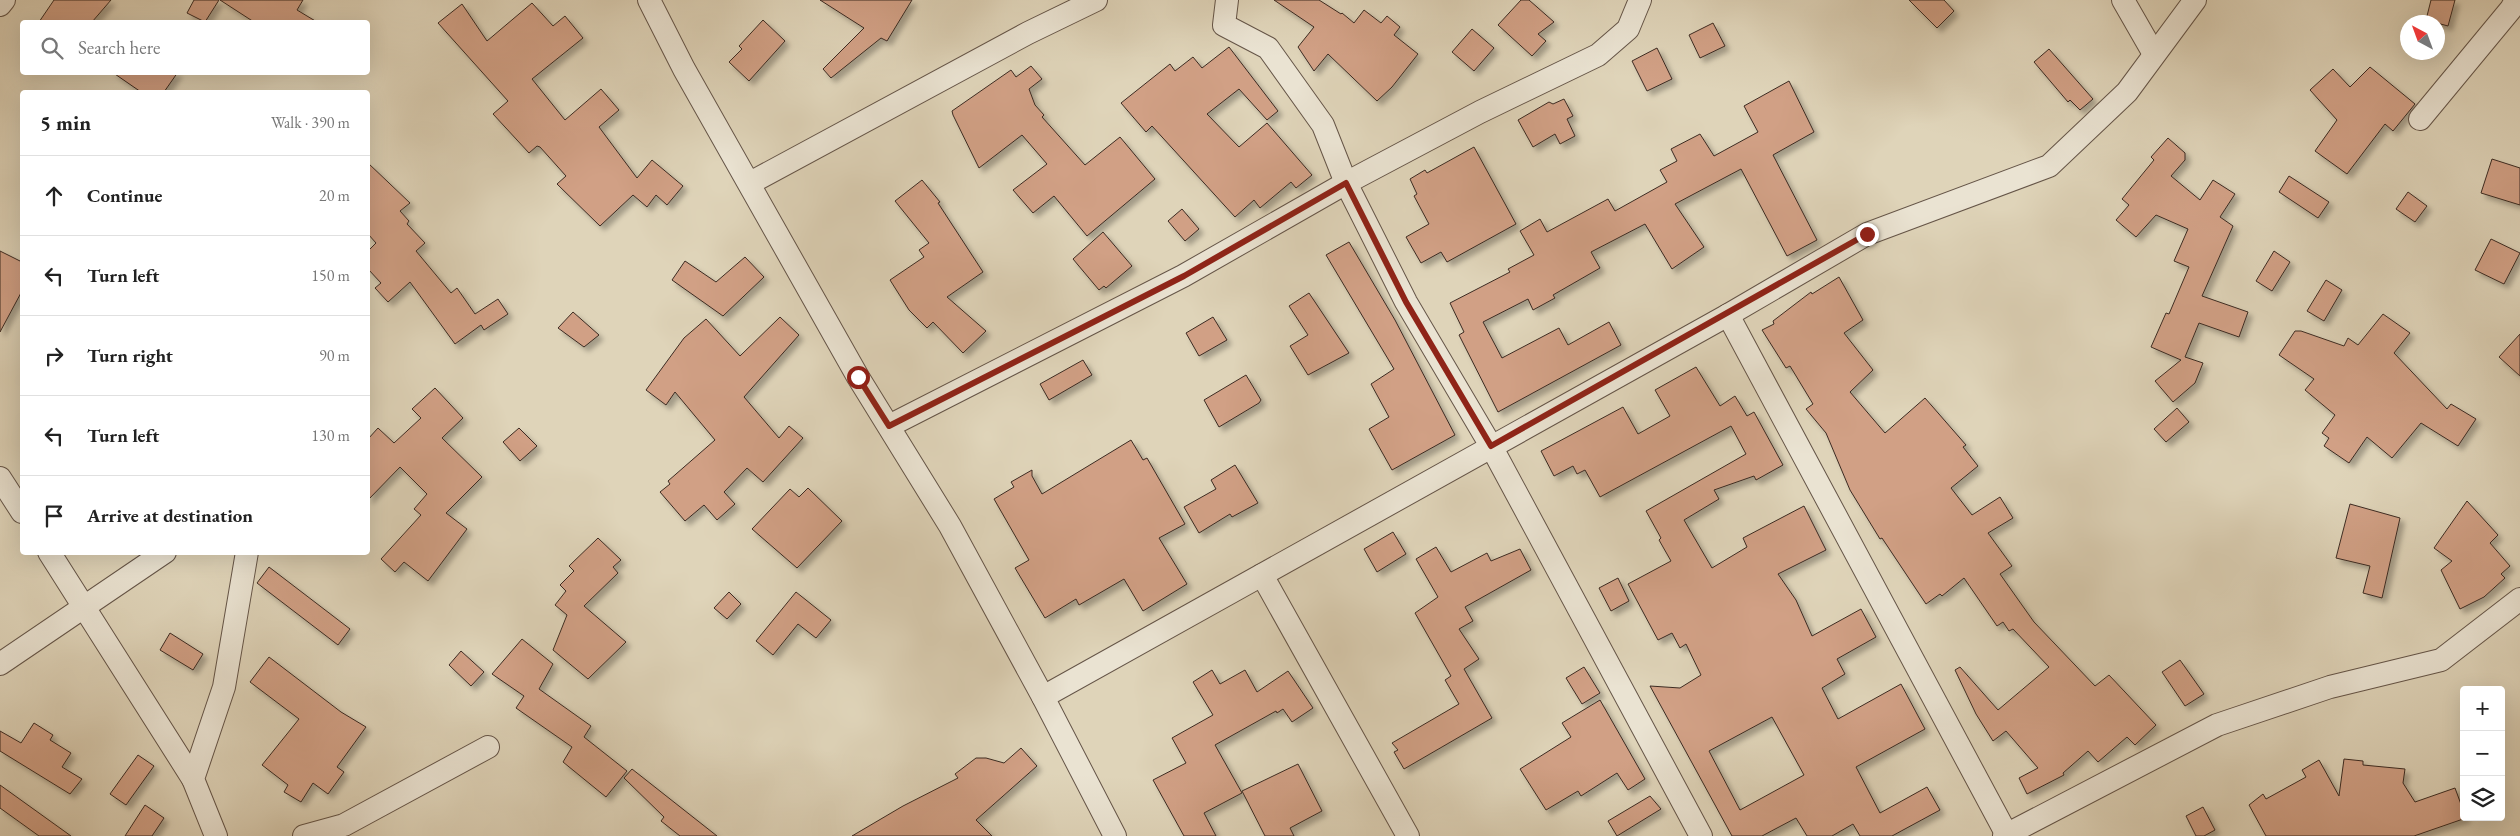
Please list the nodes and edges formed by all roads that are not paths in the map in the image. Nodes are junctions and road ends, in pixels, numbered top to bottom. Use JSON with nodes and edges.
{"nodes":[{"id":1,"x":4,"y":0,"type":"edge"},
{"id":2,"x":649,"y":0,"type":"edge"},
{"id":3,"x":1096,"y":0,"type":"edge"},
{"id":4,"x":1227,"y":0,"type":"edge"},
{"id":5,"x":1640,"y":0,"type":"edge"},
{"id":6,"x":2123,"y":0,"type":"edge"},
{"id":7,"x":2195,"y":0,"type":"edge"},
{"id":8,"x":2516,"y":0,"type":"edge"},
{"id":9,"x":0,"y":5,"type":"edge"},
{"id":10,"x":2154,"y":54,"type":"junction"},
{"id":11,"x":2420,"y":119,"type":"dead end"},
{"id":12,"x":750,"y":183,"type":"junction"},
{"id":13,"x":1346,"y":183,"type":"junction"},
{"id":14,"x":1728,"y":315,"type":"junction"},
{"id":15,"x":889,"y":426,"type":"junction"},
{"id":16,"x":1491,"y":446,"type":"junction"},
{"id":17,"x":0,"y":478,"type":"edge"},
{"id":18,"x":20,"y":509,"type":"edge"},
{"id":19,"x":51,"y":555,"type":"edge"},
{"id":20,"x":160,"y":555,"type":"edge"},
{"id":21,"x":246,"y":555,"type":"edge"},
{"id":22,"x":1262,"y":575,"type":"junction"},
{"id":23,"x":2520,"y":599,"type":"edge"},
{"id":24,"x":86,"y":607,"type":"junction"},
{"id":25,"x":0,"y":664,"type":"edge"},
{"id":26,"x":1043,"y":697,"type":"junction"},
{"id":27,"x":488,"y":747,"type":"dead end"},
{"id":28,"x":193,"y":779,"type":"junction"},
{"id":29,"x":2006,"y":835,"type":"edge"},
{"id":30,"x":216,"y":836,"type":"edge"},
{"id":31,"x":304,"y":836,"type":"edge"},
{"id":32,"x":1115,"y":836,"type":"edge"},
{"id":33,"x":1408,"y":836,"type":"edge"},
{"id":34,"x":1701,"y":836,"type":"edge"}],
"edges":[{"from":1,"to":9,"type":"street"},
{"from":2,"to":12,"type":"street"},
{"from":3,"to":12,"type":"street"},
{"from":4,"to":13,"type":"street"},
{"from":5,"to":13,"type":"street"},
{"from":6,"to":10,"type":"street"},
{"from":7,"to":10,"type":"street"},
{"from":8,"to":11,"type":"street"},
{"from":10,"to":14,"type":"street"},
{"from":12,"to":15,"type":"street"},
{"from":13,"to":15,"type":"street"},
{"from":13,"to":16,"type":"street"},
{"from":14,"to":16,"type":"street"},
{"from":14,"to":29,"type":"street"},
{"from":15,"to":26,"type":"street"},
{"from":16,"to":22,"type":"street"},
{"from":16,"to":34,"type":"street"},
{"from":17,"to":18,"type":"street"},
{"from":19,"to":24,"type":"street"},
{"from":20,"to":24,"type":"street"},
{"from":21,"to":28,"type":"street"},
{"from":22,"to":26,"type":"street"},
{"from":22,"to":33,"type":"street"},
{"from":23,"to":29,"type":"street"},
{"from":24,"to":25,"type":"street"},
{"from":24,"to":28,"type":"street"},
{"from":26,"to":32,"type":"street"},
{"from":27,"to":31,"type":"street"},
{"from":28,"to":30,"type":"street"}]}
